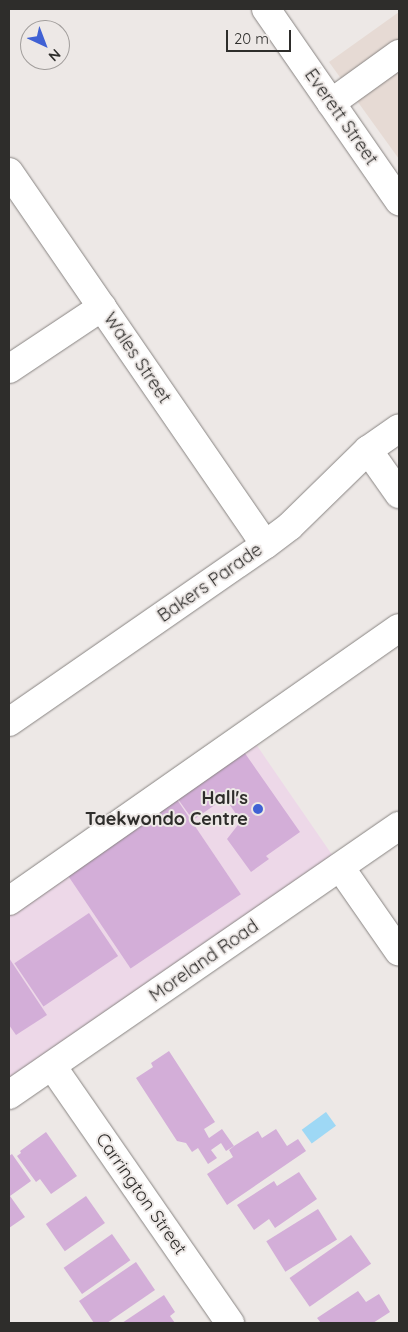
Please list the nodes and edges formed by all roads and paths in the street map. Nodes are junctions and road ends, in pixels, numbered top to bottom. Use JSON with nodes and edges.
{"nodes":[{"id":1,"x":266,"y":9,"type":"edge"},
{"id":2,"x":399,"y":54,"type":"edge"},
{"id":3,"x":331,"y":103,"type":"junction"},
{"id":4,"x":9,"y":172,"type":"edge"},
{"id":5,"x":399,"y":201,"type":"edge"},
{"id":6,"x":102,"y":307,"type":"junction"},
{"id":7,"x":9,"y":369,"type":"edge"},
{"id":8,"x":399,"y":428,"type":"edge"},
{"id":9,"x":368,"y":450,"type":"junction"},
{"id":10,"x":399,"y":494,"type":"edge"},
{"id":11,"x":265,"y":545,"type":"junction"},
{"id":12,"x":399,"y":628,"type":"edge"},
{"id":13,"x":9,"y":722,"type":"edge"},
{"id":14,"x":399,"y":826,"type":"edge"},
{"id":15,"x":340,"y":867,"type":"junction"},
{"id":16,"x":9,"y":901,"type":"edge"},
{"id":17,"x":399,"y":952,"type":"edge"},
{"id":18,"x":52,"y":1066,"type":"junction"},
{"id":19,"x":9,"y":1096,"type":"edge"},
{"id":20,"x":230,"y":1323,"type":"edge"}],
"edges":[{"from":1,"to":3,"type":"street","name":"Everett Street"},
{"from":2,"to":3,"type":"street"},
{"from":3,"to":5,"type":"street","name":"Everett Street"},
{"from":4,"to":6,"type":"street","name":"Wales Street"},
{"from":6,"to":7,"type":"street"},
{"from":6,"to":11,"type":"street","name":"Wales Street"},
{"from":8,"to":9,"type":"street","name":"Bakers Parade"},
{"from":9,"to":10,"type":"street"},
{"from":9,"to":11,"type":"street","name":"Bakers Parade"},
{"from":11,"to":13,"type":"street","name":"Bakers Parade"},
{"from":12,"to":16,"type":"street"},
{"from":14,"to":15,"type":"street","name":"Moreland Road"},
{"from":15,"to":17,"type":"street"},
{"from":15,"to":18,"type":"street","name":"Moreland Road"},
{"from":18,"to":19,"type":"street","name":"Moreland Road"},
{"from":18,"to":20,"type":"street","name":"Carrington Street"}]}
